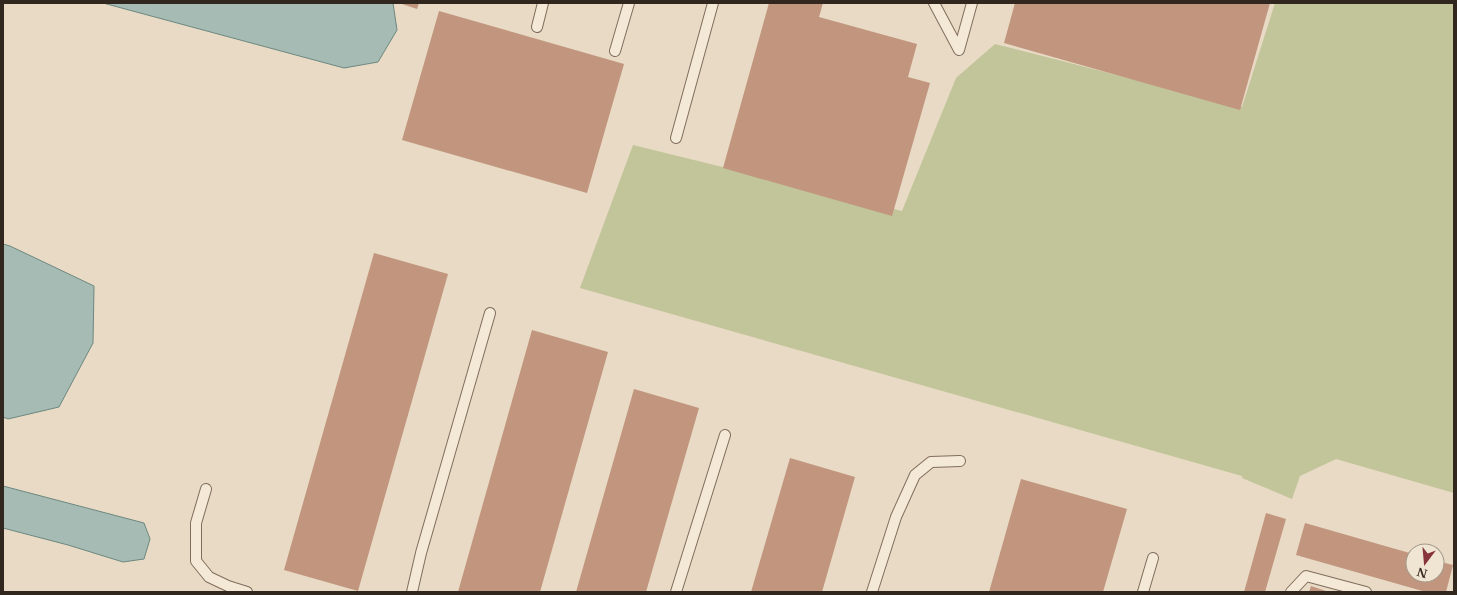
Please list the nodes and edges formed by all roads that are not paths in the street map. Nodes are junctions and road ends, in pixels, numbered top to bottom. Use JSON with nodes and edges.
{"nodes":[{"id":1,"x":543,"y":3,"type":"edge"},
{"id":2,"x":629,"y":3,"type":"edge"},
{"id":3,"x":713,"y":3,"type":"edge"},
{"id":4,"x":934,"y":3,"type":"edge"},
{"id":5,"x":972,"y":3,"type":"edge"},
{"id":6,"x":536,"y":27,"type":"dead end"},
{"id":7,"x":614,"y":51,"type":"dead end"},
{"id":8,"x":676,"y":138,"type":"dead end"},
{"id":9,"x":490,"y":313,"type":"dead end"},
{"id":10,"x":725,"y":435,"type":"dead end"},
{"id":11,"x":960,"y":461,"type":"dead end"},
{"id":12,"x":206,"y":489,"type":"dead end"},
{"id":13,"x":1153,"y":558,"type":"dead end"},
{"id":14,"x":247,"y":592,"type":"edge"},
{"id":15,"x":412,"y":592,"type":"edge"},
{"id":16,"x":676,"y":592,"type":"edge"},
{"id":17,"x":872,"y":592,"type":"edge"},
{"id":18,"x":1143,"y":592,"type":"edge"},
{"id":19,"x":1292,"y":592,"type":"edge"},
{"id":20,"x":1366,"y":592,"type":"edge"}],
"edges":[{"from":1,"to":6,"type":"lane"},
{"from":2,"to":7,"type":"lane"},
{"from":3,"to":8,"type":"lane"},
{"from":4,"to":5,"type":"lane"},
{"from":9,"to":15,"type":"lane"},
{"from":10,"to":16,"type":"lane"},
{"from":11,"to":17,"type":"lane"},
{"from":12,"to":14,"type":"lane"},
{"from":13,"to":18,"type":"lane"},
{"from":19,"to":20,"type":"lane"}]}
